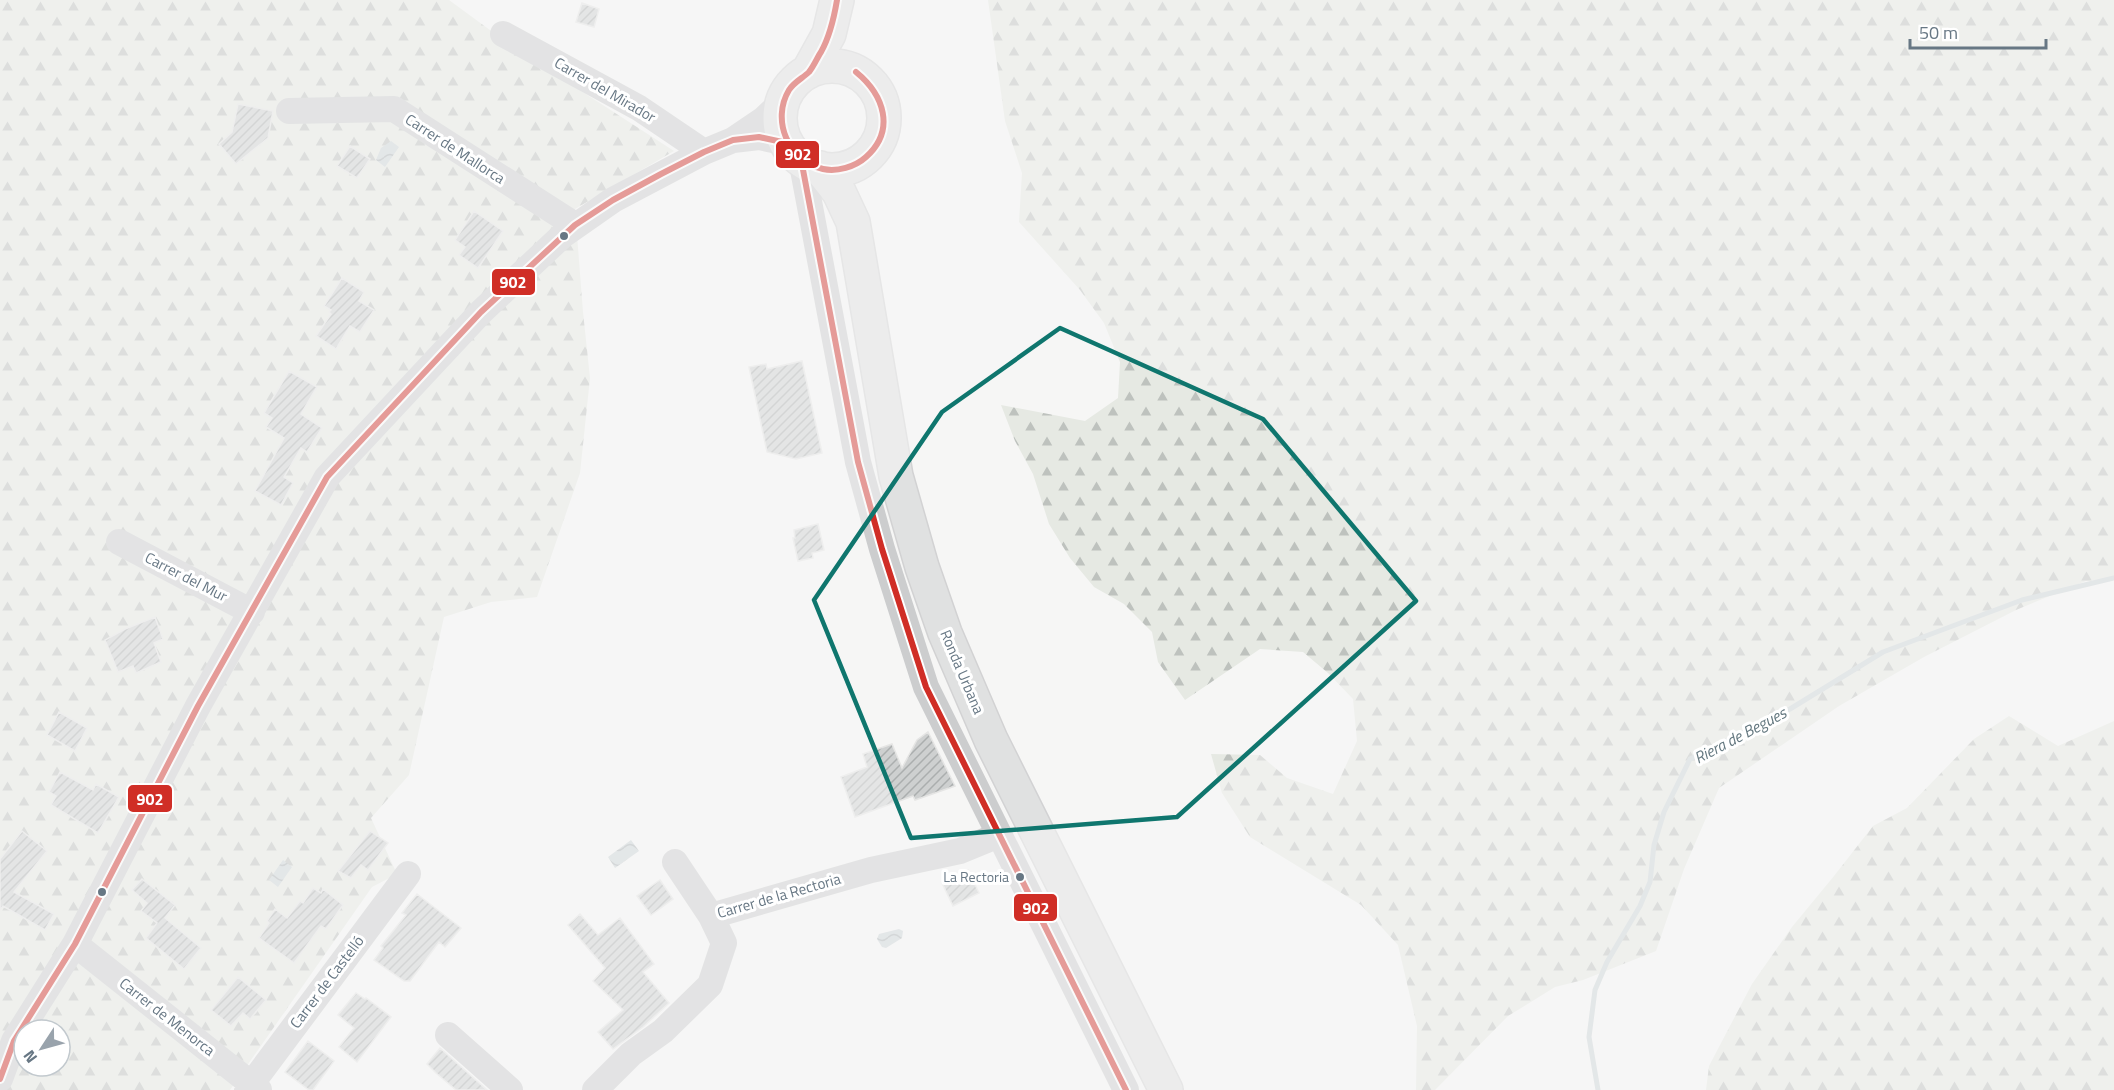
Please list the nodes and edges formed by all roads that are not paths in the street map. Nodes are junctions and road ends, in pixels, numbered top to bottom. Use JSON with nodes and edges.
{"nodes":[{"id":1,"x":837,"y":4,"type":"edge"},
{"id":2,"x":503,"y":34,"type":"dead end"},
{"id":3,"x":808,"y":72,"type":"junction"},
{"id":4,"x":856,"y":72,"type":"junction"},
{"id":5,"x":784,"y":100,"type":"junction"},
{"id":6,"x":289,"y":111,"type":"dead end"},
{"id":7,"x":733,"y":140,"type":"junction"},
{"id":8,"x":704,"y":152,"type":"junction"},
{"id":9,"x":803,"y":157,"type":"junction"},
{"id":10,"x":864,"y":159,"type":"junction"},
{"id":11,"x":853,"y":222,"type":"junction"},
{"id":12,"x":575,"y":225,"type":"junction"},
{"id":13,"x":119,"y":542,"type":"dead end"},
{"id":14,"x":252,"y":612,"type":"junction"},
{"id":15,"x":999,"y":835,"type":"junction"},
{"id":16,"x":675,"y":862,"type":"dead end"},
{"id":17,"x":408,"y":874,"type":"dead end"},
{"id":18,"x":711,"y":916,"type":"junction"},
{"id":19,"x":75,"y":944,"type":"junction"},
{"id":20,"x":448,"y":1035,"type":"dead end"},
{"id":21,"x":0,"y":1079,"type":"edge"},
{"id":22,"x":253,"y":1088,"type":"edge"},
{"id":23,"x":510,"y":1090,"type":"edge"},
{"id":24,"x":595,"y":1090,"type":"edge"},
{"id":25,"x":1126,"y":1090,"type":"edge"},
{"id":26,"x":1166,"y":1090,"type":"edge"}],
"edges":[{"from":1,"to":3,"type":"main road"},
{"from":1,"to":4,"type":"main road"},
{"from":2,"to":8,"type":"street","name":"Carrer del Mirador"},
{"from":3,"to":4,"type":"main road"},
{"from":3,"to":5,"type":"main road"},
{"from":4,"to":10,"type":"main road","name":"Ronda Urbana"},
{"from":5,"to":7,"type":"street"},
{"from":5,"to":9,"type":"main road","name":"Ronda Urbana"},
{"from":6,"to":12,"type":"street","name":"Carrer de Mallorca"},
{"from":7,"to":8,"type":"street"},
{"from":7,"to":9,"type":"street"},
{"from":8,"to":12,"type":"street"},
{"from":9,"to":10,"type":"main road"},
{"from":9,"to":11,"type":"main road","name":"Ronda Urbana"},
{"from":9,"to":15,"type":"street"},
{"from":10,"to":11,"type":"main road","name":"Ronda Urbana"},
{"from":11,"to":26,"type":"main road","name":"Ronda Urbana"},
{"from":12,"to":14,"type":"street"},
{"from":13,"to":14,"type":"street","name":"Carrer del Mur"},
{"from":14,"to":19,"type":"street"},
{"from":15,"to":18,"type":"street","name":"Carrer de la Rectoria"},
{"from":15,"to":25,"type":"street"},
{"from":16,"to":18,"type":"street"},
{"from":17,"to":22,"type":"street","name":"Carrer de Castelló"},
{"from":18,"to":24,"type":"street","name":"Carrer de la Rectoria"},
{"from":19,"to":21,"type":"street"},
{"from":19,"to":22,"type":"street","name":"Carrer de Menorca"},
{"from":20,"to":23,"type":"street"}]}
